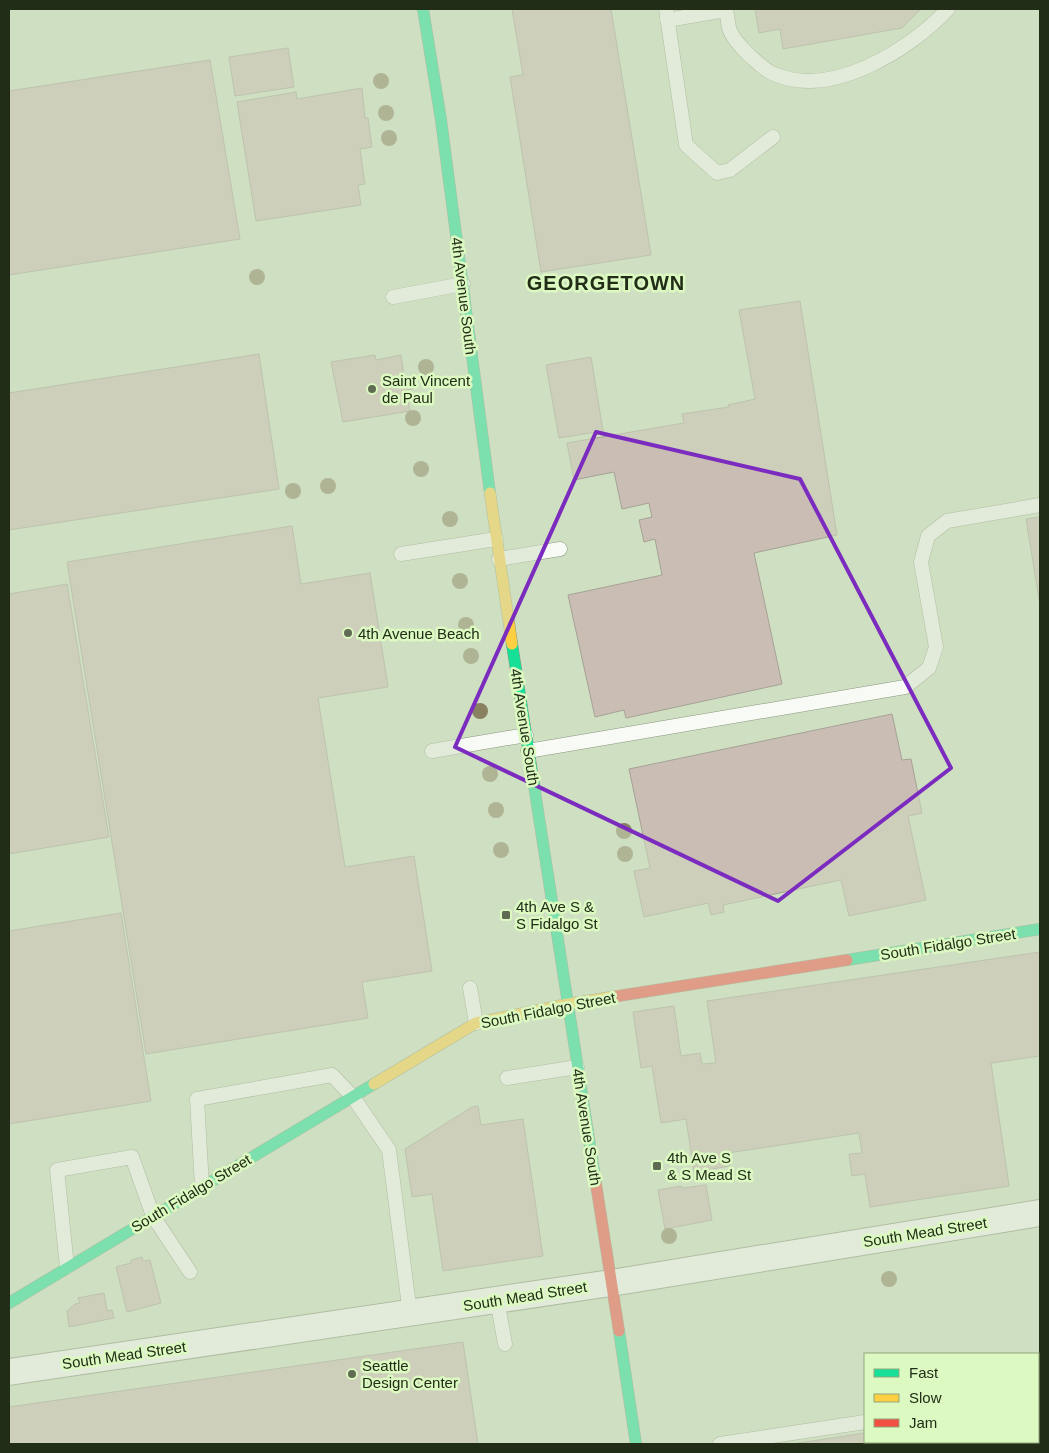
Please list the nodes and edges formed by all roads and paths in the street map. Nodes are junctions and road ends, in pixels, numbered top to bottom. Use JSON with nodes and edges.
{"nodes":[{"id":1,"x":424,"y":9,"type":"edge"},
{"id":2,"x":726,"y":9,"type":"edge"},
{"id":3,"x":948,"y":9,"type":"edge"},
{"id":4,"x":667,"y":14,"type":"edge"},
{"id":5,"x":774,"y":137,"type":"dead end"},
{"id":6,"x":463,"y":284,"type":"junction"},
{"id":7,"x":393,"y":297,"type":"dead end"},
{"id":8,"x":1040,"y":505,"type":"edge"},
{"id":9,"x":496,"y":539,"type":"junction"},
{"id":10,"x":560,"y":549,"type":"dead end"},
{"id":11,"x":401,"y":554,"type":"dead end"},
{"id":12,"x":499,"y":559,"type":"junction"},
{"id":13,"x":526,"y":735,"type":"junction"},
{"id":14,"x":432,"y":751,"type":"dead end"},
{"id":15,"x":528,"y":751,"type":"junction"},
{"id":16,"x":1040,"y":929,"type":"edge"},
{"id":17,"x":470,"y":988,"type":"dead end"},
{"id":18,"x":568,"y":1004,"type":"junction"},
{"id":19,"x":476,"y":1023,"type":"junction"},
{"id":20,"x":577,"y":1067,"type":"junction"},
{"id":21,"x":507,"y":1078,"type":"dead end"},
{"id":22,"x":353,"y":1097,"type":"junction"},
{"id":23,"x":202,"y":1186,"type":"junction"},
{"id":24,"x":1040,"y":1213,"type":"edge"},
{"id":25,"x":153,"y":1216,"type":"junction"},
{"id":26,"x":68,"y":1267,"type":"junction"},
{"id":27,"x":190,"y":1272,"type":"dead end"},
{"id":28,"x":611,"y":1283,"type":"junction"},
{"id":29,"x":497,"y":1299,"type":"junction"},
{"id":30,"x":9,"y":1303,"type":"edge"},
{"id":31,"x":410,"y":1314,"type":"junction"},
{"id":32,"x":505,"y":1344,"type":"dead end"},
{"id":33,"x":9,"y":1372,"type":"edge"},
{"id":34,"x":864,"y":1422,"type":"edge"},
{"id":35,"x":636,"y":1444,"type":"edge"},
{"id":36,"x":720,"y":1444,"type":"edge"}],
"edges":[{"from":1,"to":6,"type":"main road","name":"4th Avenue South"},
{"from":2,"to":3,"type":"lane"},
{"from":2,"to":4,"type":"lane"},
{"from":4,"to":5,"type":"lane"},
{"from":6,"to":7,"type":"lane"},
{"from":6,"to":9,"type":"main road","name":"4th Avenue South"},
{"from":8,"to":15,"type":"lane"},
{"from":9,"to":11,"type":"lane"},
{"from":9,"to":12,"type":"main road","name":"4th Avenue South"},
{"from":10,"to":12,"type":"lane"},
{"from":12,"to":13,"type":"main road","name":"4th Avenue South"},
{"from":13,"to":14,"type":"lane"},
{"from":13,"to":15,"type":"main road","name":"4th Avenue South"},
{"from":15,"to":18,"type":"main road","name":"4th Avenue South"},
{"from":16,"to":18,"type":"main road","name":"South Fidalgo Street"},
{"from":17,"to":19,"type":"lane"},
{"from":18,"to":19,"type":"main road","name":"South Fidalgo Street"},
{"from":18,"to":20,"type":"main road","name":"4th Avenue South"},
{"from":19,"to":22,"type":"main road","name":"South Fidalgo Street"},
{"from":20,"to":21,"type":"lane"},
{"from":20,"to":28,"type":"main road","name":"4th Avenue South"},
{"from":22,"to":23,"type":"main road","name":"South Fidalgo Street"},
{"from":22,"to":23,"type":"lane"},
{"from":22,"to":31,"type":"lane"},
{"from":23,"to":25,"type":"main road","name":"South Fidalgo Street"},
{"from":24,"to":28,"type":"street","name":"South Mead Street"},
{"from":25,"to":26,"type":"main road","name":"South Fidalgo Street"},
{"from":25,"to":26,"type":"lane"},
{"from":25,"to":27,"type":"lane"},
{"from":26,"to":30,"type":"main road","name":"South Fidalgo Street"},
{"from":28,"to":29,"type":"street","name":"South Mead Street"},
{"from":28,"to":35,"type":"main road","name":"4th Avenue South"},
{"from":29,"to":31,"type":"street","name":"South Mead Street"},
{"from":29,"to":32,"type":"lane"},
{"from":31,"to":33,"type":"street","name":"South Mead Street"},
{"from":34,"to":36,"type":"lane"}]}
